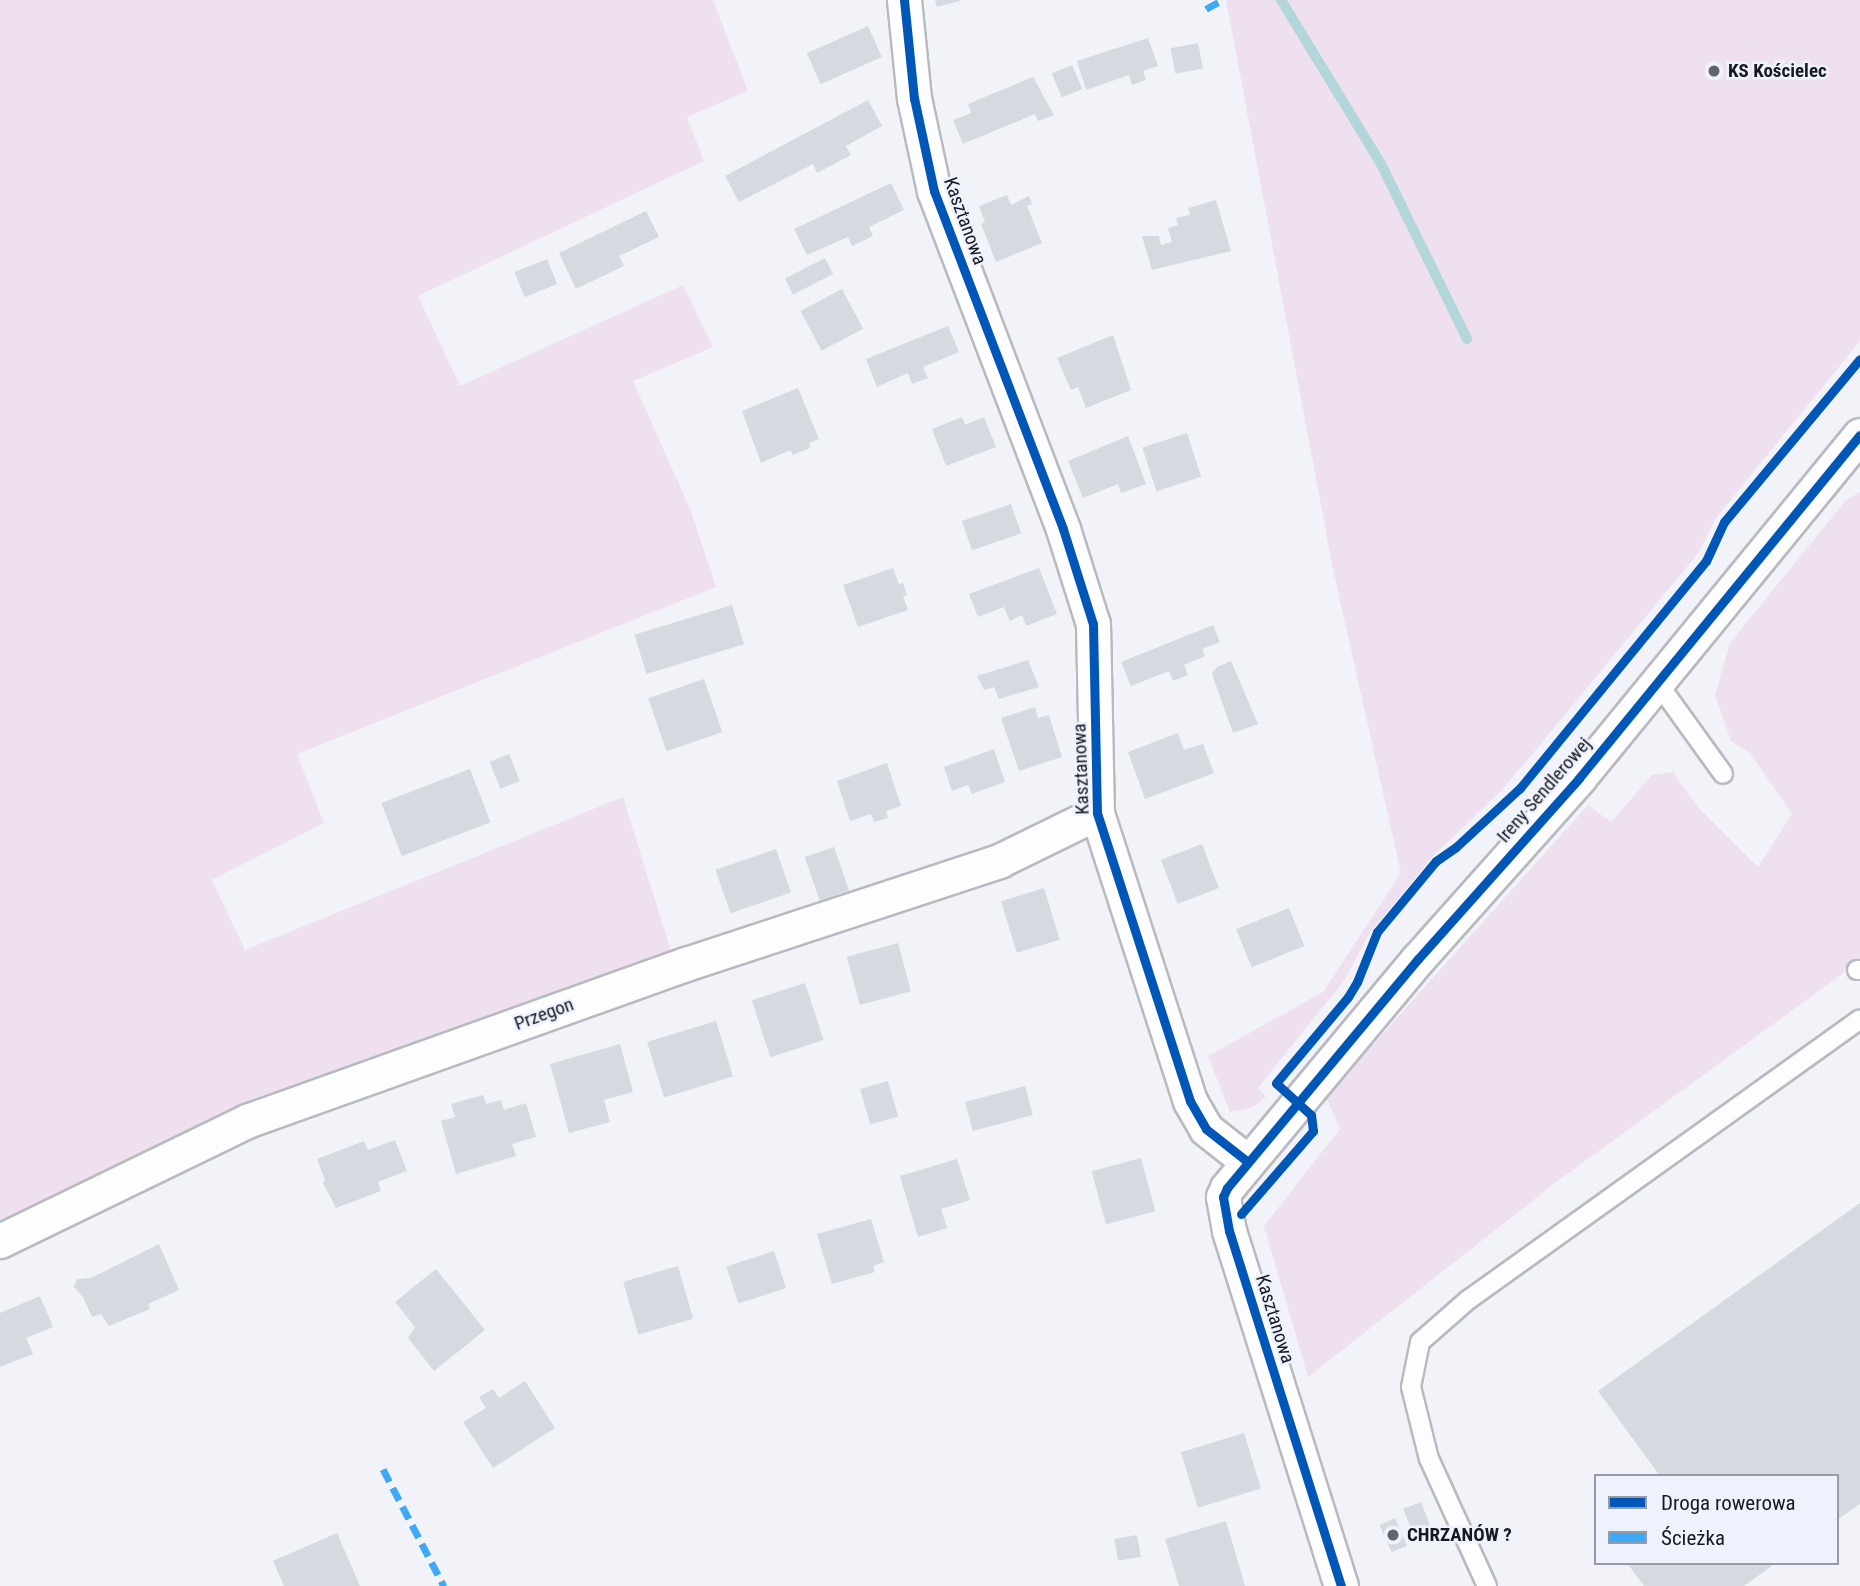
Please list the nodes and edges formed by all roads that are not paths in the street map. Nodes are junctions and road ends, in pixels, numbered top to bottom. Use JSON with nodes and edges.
{"nodes":[{"id":1,"x":904,"y":0,"type":"edge"},
{"id":2,"x":1860,"y":435,"type":"edge"},
{"id":3,"x":1657,"y":682,"type":"junction"},
{"id":4,"x":1723,"y":774,"type":"dead end"},
{"id":5,"x":1097,"y":813,"type":"junction"},
{"id":6,"x":1860,"y":1019,"type":"edge"},
{"id":7,"x":1248,"y":1161,"type":"junction"},
{"id":8,"x":0,"y":1241,"type":"edge"},
{"id":9,"x":1341,"y":1586,"type":"edge"},
{"id":10,"x":1487,"y":1586,"type":"edge"}],
"edges":[{"from":1,"to":5,"type":"street","name":"Kasztanowa"},
{"from":2,"to":3,"type":"street","name":"Ireny Sendlerowej"},
{"from":3,"to":4,"type":"lane"},
{"from":3,"to":7,"type":"street","name":"Ireny Sendlerowej"},
{"from":5,"to":7,"type":"street","name":"Kasztanowa"},
{"from":5,"to":8,"type":"street","name":"Przegon"},
{"from":6,"to":10,"type":"lane"},
{"from":7,"to":9,"type":"street","name":"Kasztanowa"}]}
